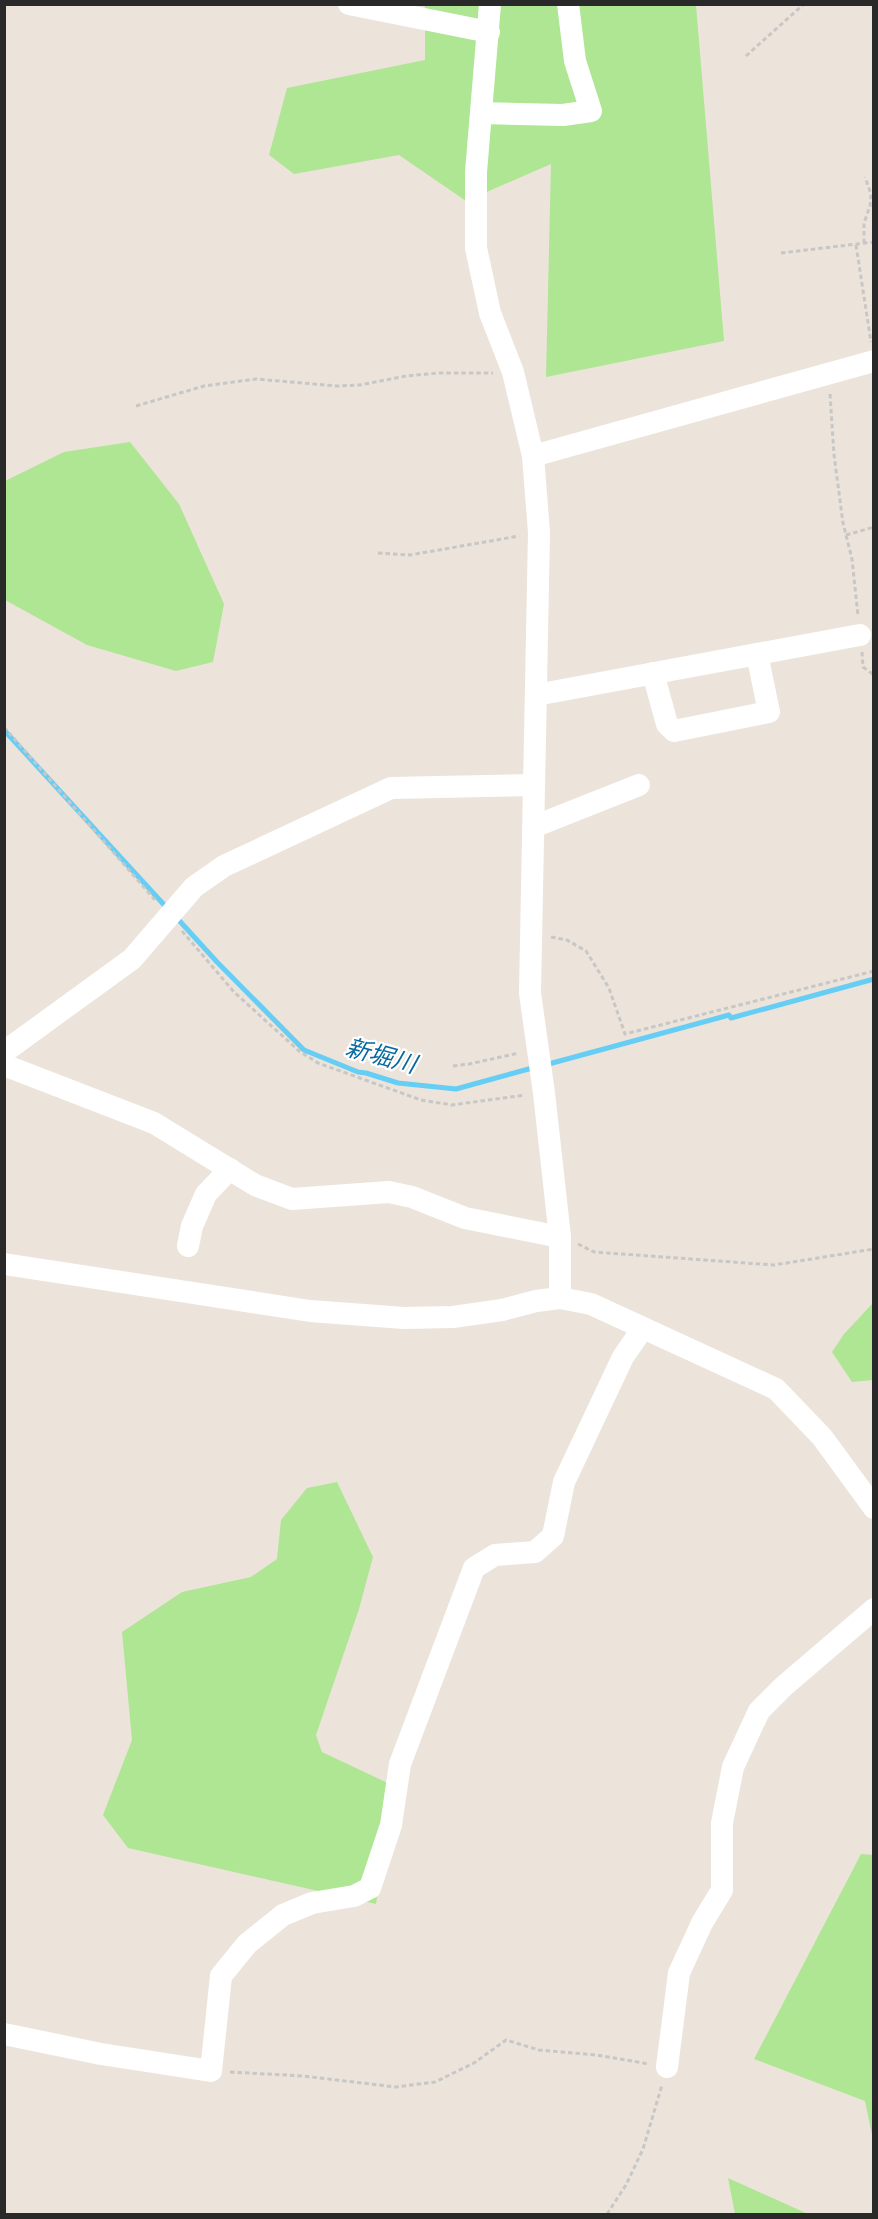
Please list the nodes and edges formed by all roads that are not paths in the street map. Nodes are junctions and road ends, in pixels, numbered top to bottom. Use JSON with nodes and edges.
{"nodes":[{"id":1,"x":350,"y":4,"type":"edge"},
{"id":2,"x":490,"y":4,"type":"edge"},
{"id":3,"x":568,"y":4,"type":"edge"},
{"id":4,"x":489,"y":32,"type":"junction"},
{"id":5,"x":481,"y":114,"type":"junction"},
{"id":6,"x":873,"y":354,"type":"edge"},
{"id":7,"x":532,"y":456,"type":"junction"},
{"id":8,"x":860,"y":635,"type":"road end"},
{"id":9,"x":757,"y":654,"type":"junction"},
{"id":10,"x":653,"y":673,"type":"junction"},
{"id":11,"x":536,"y":695,"type":"junction"},
{"id":12,"x":639,"y":784,"type":"dead end"},
{"id":13,"x":534,"y":785,"type":"junction"},
{"id":14,"x":533,"y":827,"type":"junction"},
{"id":15,"x":4,"y":1052,"type":"edge"},
{"id":16,"x":4,"y":1065,"type":"edge"},
{"id":17,"x":230,"y":1169,"type":"junction"},
{"id":18,"x":560,"y":1237,"type":"junction"},
{"id":19,"x":188,"y":1246,"type":"dead end"},
{"id":20,"x":4,"y":1264,"type":"edge"},
{"id":21,"x":560,"y":1298,"type":"junction"},
{"id":22,"x":643,"y":1328,"type":"junction"},
{"id":23,"x":873,"y":1508,"type":"edge"},
{"id":24,"x":873,"y":1610,"type":"edge"},
{"id":25,"x":4,"y":2034,"type":"edge"},
{"id":26,"x":667,"y":2067,"type":"road end"}],
"edges":[{"from":1,"to":4,"type":"street"},
{"from":2,"to":4,"type":"street"},
{"from":3,"to":5,"type":"street"},
{"from":4,"to":5,"type":"street"},
{"from":5,"to":7,"type":"street"},
{"from":6,"to":7,"type":"street"},
{"from":7,"to":11,"type":"street"},
{"from":8,"to":9,"type":"street"},
{"from":9,"to":10,"type":"street"},
{"from":9,"to":10,"type":"street"},
{"from":10,"to":11,"type":"street"},
{"from":11,"to":13,"type":"street"},
{"from":12,"to":14,"type":"street"},
{"from":13,"to":14,"type":"street"},
{"from":13,"to":15,"type":"street"},
{"from":14,"to":18,"type":"street"},
{"from":16,"to":17,"type":"street"},
{"from":17,"to":18,"type":"street"},
{"from":17,"to":19,"type":"street"},
{"from":18,"to":21,"type":"street"},
{"from":20,"to":21,"type":"street"},
{"from":21,"to":22,"type":"street"},
{"from":22,"to":23,"type":"street"},
{"from":22,"to":25,"type":"street"},
{"from":24,"to":26,"type":"street"}]}
